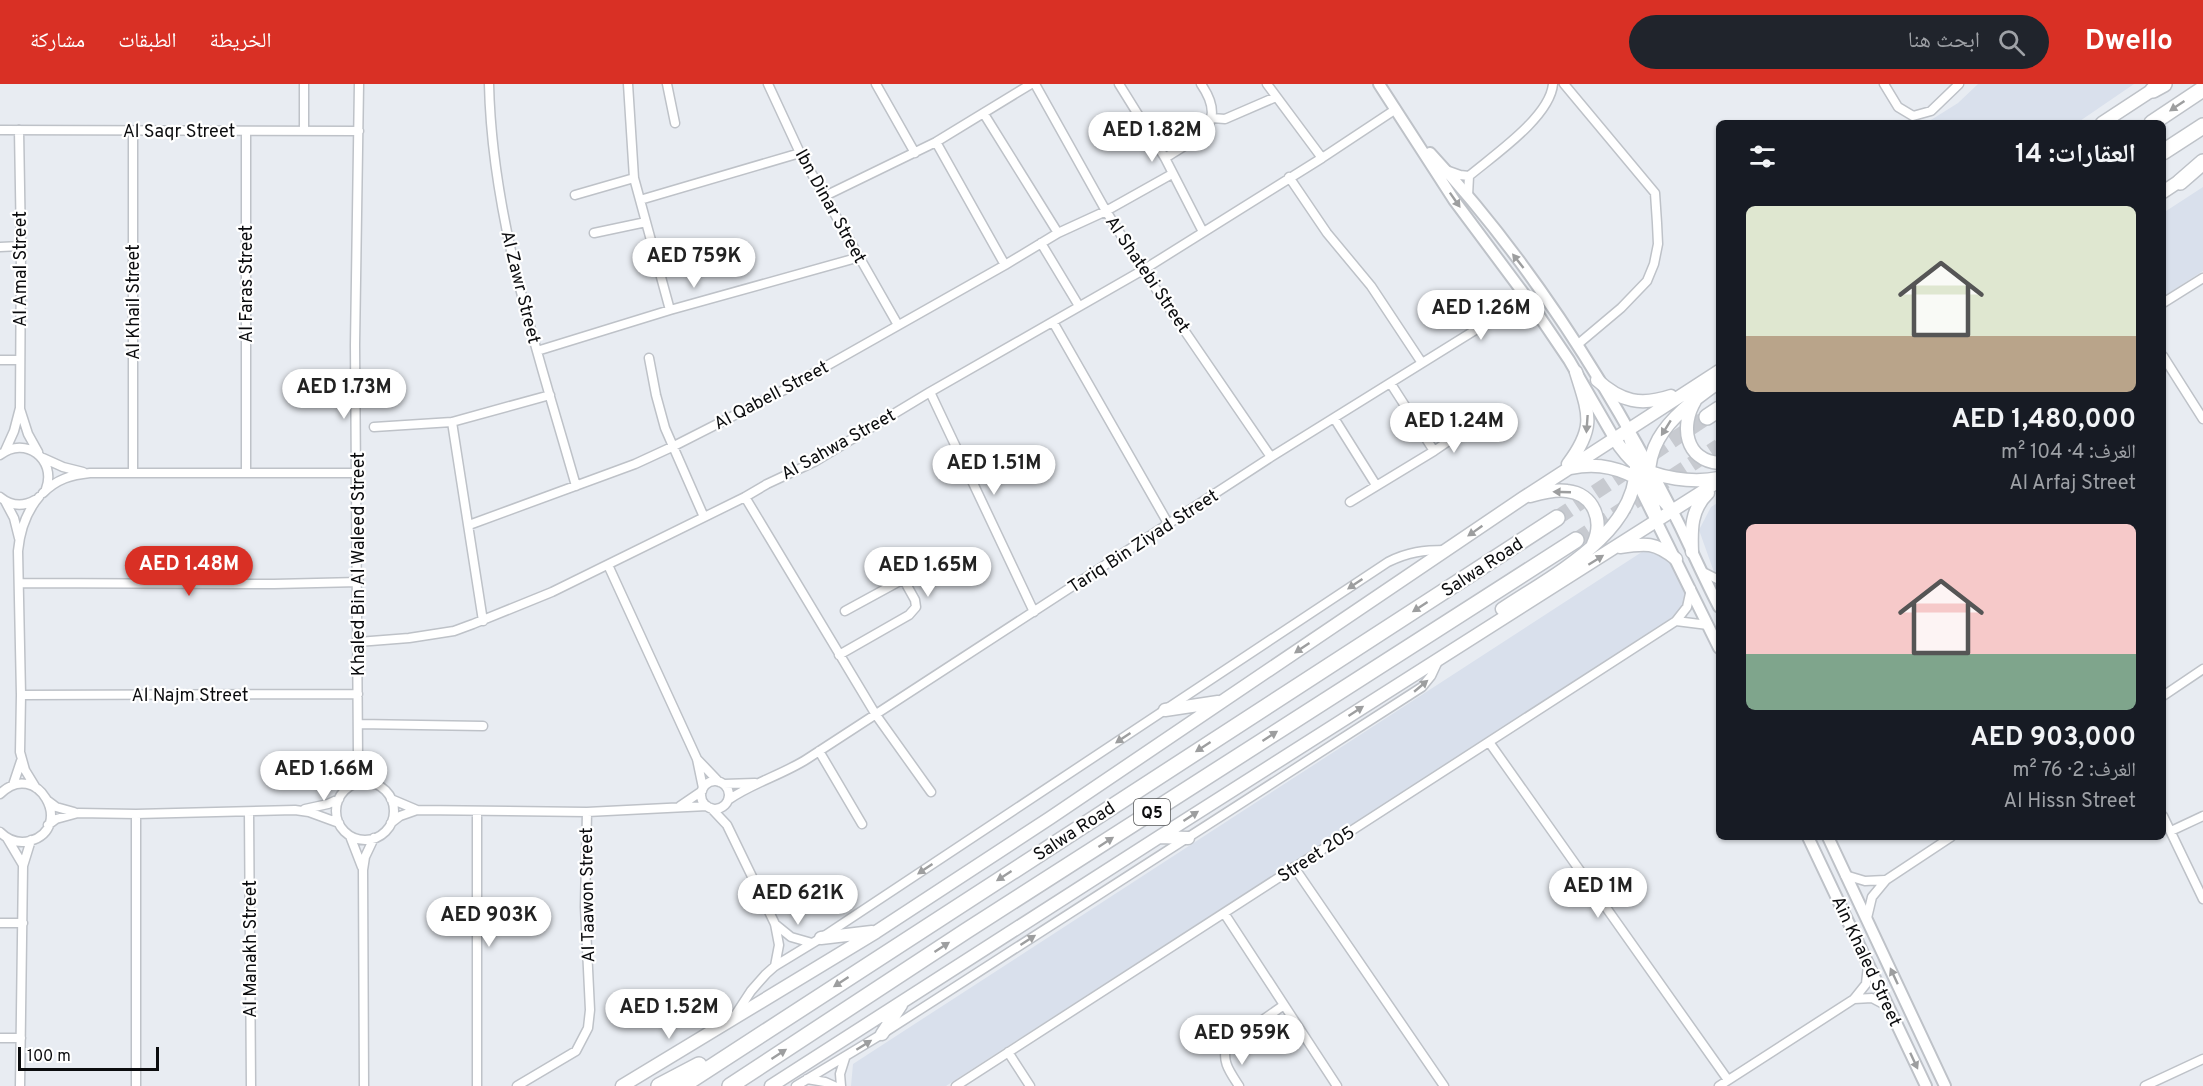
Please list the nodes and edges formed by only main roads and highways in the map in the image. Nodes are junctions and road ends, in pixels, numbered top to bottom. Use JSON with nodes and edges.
{"nodes":[{"id":1,"x":2159,"y":86,"type":"edge"},
{"id":2,"x":2203,"y":89,"type":"edge"},
{"id":3,"x":2107,"y":120,"type":"edge"},
{"id":4,"x":2156,"y":120,"type":"edge"},
{"id":5,"x":2203,"y":126,"type":"edge"},
{"id":6,"x":2166,"y":150,"type":"edge"},
{"id":7,"x":2203,"y":164,"type":"edge"},
{"id":8,"x":2180,"y":182,"type":"joint"},
{"id":9,"x":2166,"y":190,"type":"edge"},
{"id":10,"x":1576,"y":372,"type":"road end"},
{"id":11,"x":1716,"y":373,"type":"edge"},
{"id":12,"x":1597,"y":380,"type":"road end"},
{"id":13,"x":1716,"y":384,"type":"edge"},
{"id":14,"x":1684,"y":393,"type":"junction"},
{"id":15,"x":1697,"y":397,"type":"junction"},
{"id":16,"x":1627,"y":429,"type":"junction"},
{"id":17,"x":1614,"y":438,"type":"junction"},
{"id":18,"x":1716,"y":462,"type":"edge"},
{"id":19,"x":1649,"y":469,"type":"junction"},
{"id":20,"x":1564,"y":470,"type":"junction"},
{"id":21,"x":1636,"y":471,"type":"junction"},
{"id":22,"x":1716,"y":480,"type":"edge"},
{"id":23,"x":1716,"y":482,"type":"edge"},
{"id":24,"x":1716,"y":483,"type":"edge"},
{"id":25,"x":1648,"y":484,"type":"junction"},
{"id":26,"x":1523,"y":498,"type":"junction"},
{"id":27,"x":1672,"y":511,"type":"junction"},
{"id":28,"x":1557,"y":518,"type":"tunnel mouth"},
{"id":29,"x":1658,"y":520,"type":"junction"},
{"id":30,"x":1576,"y":540,"type":"tunnel mouth"},
{"id":31,"x":1616,"y":547,"type":"junction"},
{"id":32,"x":1591,"y":548,"type":"junction"},
{"id":33,"x":1692,"y":552,"type":"road end"},
{"id":34,"x":1676,"y":559,"type":"road end"},
{"id":35,"x":1439,"y":657,"type":"junction"},
{"id":36,"x":1222,"y":702,"type":"junction"},
{"id":37,"x":1165,"y":710,"type":"road end"},
{"id":38,"x":1159,"y":837,"type":"junction"},
{"id":39,"x":1188,"y":838,"type":"road end"},
{"id":40,"x":876,"y":932,"type":"junction"},
{"id":41,"x":817,"y":941,"type":"road end"},
{"id":42,"x":903,"y":1002,"type":"junction"},
{"id":43,"x":768,"y":1029,"type":"junction"},
{"id":44,"x":882,"y":1034,"type":"road end"},
{"id":45,"x":622,"y":1086,"type":"edge"},
{"id":46,"x":659,"y":1086,"type":"edge"},
{"id":47,"x":682,"y":1086,"type":"edge"},
{"id":48,"x":730,"y":1086,"type":"edge"},
{"id":49,"x":771,"y":1086,"type":"edge"}],
"edges":[{"from":1,"to":3,"type":"main road"},
{"from":2,"to":4,"type":"highway","one_way":true},
{"from":5,"to":6,"type":"highway"},
{"from":7,"to":8,"type":"highway"},
{"from":8,"to":9,"type":"main road"},
{"from":10,"to":20,"type":"main road","one_way":true},
{"from":11,"to":14,"type":"main road","name":"Salwa Road"},
{"from":12,"to":14,"type":"main road"},
{"from":13,"to":15,"type":"main road"},
{"from":14,"to":16,"type":"main road","name":"Salwa Road"},
{"from":15,"to":18,"type":"main road"},
{"from":15,"to":19,"type":"main road","one_way":true},
{"from":16,"to":17,"type":"main road","name":"Salwa Road"},
{"from":16,"to":21,"type":"main road"},
{"from":17,"to":20,"type":"main road","name":"Salwa Road"},
{"from":17,"to":21,"type":"main road"},
{"from":19,"to":21,"type":"main road"},
{"from":19,"to":22,"type":"main road"},
{"from":19,"to":25,"type":"main road"},
{"from":20,"to":21,"type":"main road"},
{"from":20,"to":26,"type":"main road","name":"Salwa Road"},
{"from":21,"to":25,"type":"main road"},
{"from":21,"to":32,"type":"main road"},
{"from":23,"to":27,"type":"main road"},
{"from":24,"to":33,"type":"main road"},
{"from":25,"to":27,"type":"main road"},
{"from":25,"to":29,"type":"main road"},
{"from":32,"to":26,"type":"main road","one_way":true},
{"from":26,"to":36,"type":"main road","name":"Salwa Road","one_way":true},
{"from":27,"to":29,"type":"main road"},
{"from":28,"to":43,"type":"highway","name":"Salwa Road","number":"Q5","one_way":true},
{"from":29,"to":31,"type":"main road"},
{"from":48,"to":30,"type":"highway","name":"Salwa Road","number":"Q5","one_way":true},
{"from":31,"to":34,"type":"main road"},
{"from":35,"to":31,"type":"main road","one_way":true},
{"from":32,"to":35,"type":"main road"},
{"from":38,"to":35,"type":"main road","one_way":true},
{"from":36,"to":37,"type":"main road"},
{"from":36,"to":40,"type":"main road","name":"Salwa Road"},
{"from":38,"to":39,"type":"main road"},
{"from":38,"to":42,"type":"main road"},
{"from":40,"to":41,"type":"main road"},
{"from":40,"to":45,"type":"main road","name":"Salwa Road"},
{"from":42,"to":44,"type":"main road"},
{"from":42,"to":49,"type":"main road"},
{"from":43,"to":46,"type":"highway"},
{"from":43,"to":47,"type":"highway","name":"Salwa Road","number":"Q5"}]}
